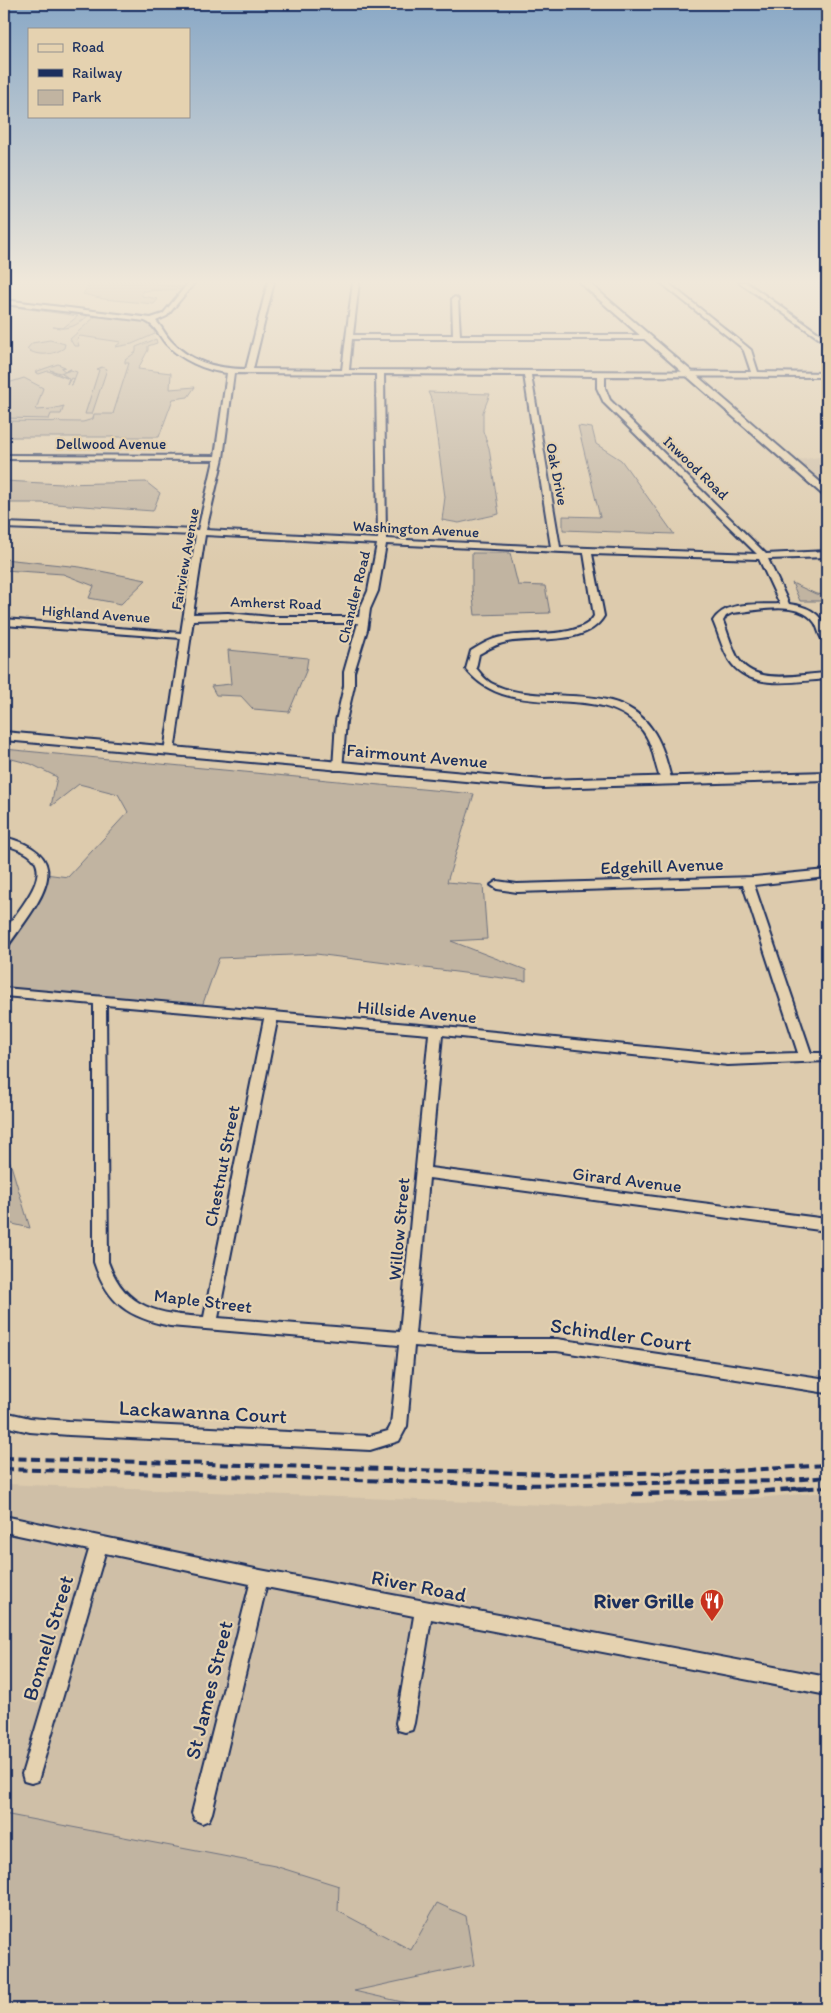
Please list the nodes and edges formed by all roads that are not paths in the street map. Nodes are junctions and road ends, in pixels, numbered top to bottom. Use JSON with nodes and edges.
{"nodes":[{"id":1,"x":230,"y":376,"type":"edge"},
{"id":2,"x":380,"y":376,"type":"edge"},
{"id":3,"x":527,"y":376,"type":"edge"},
{"id":4,"x":601,"y":376,"type":"edge"},
{"id":5,"x":693,"y":376,"type":"edge"},
{"id":6,"x":820,"y":376,"type":"edge"},
{"id":7,"x":827,"y":387,"type":"edge"},
{"id":8,"x":4,"y":458,"type":"edge"},
{"id":9,"x":219,"y":458,"type":"junction"},
{"id":10,"x":827,"y":493,"type":"edge"},
{"id":11,"x":4,"y":525,"type":"edge"},
{"id":12,"x":202,"y":532,"type":"junction"},
{"id":13,"x":382,"y":541,"type":"junction"},
{"id":14,"x":556,"y":550,"type":"junction"},
{"id":15,"x":588,"y":552,"type":"junction"},
{"id":16,"x":827,"y":554,"type":"edge"},
{"id":17,"x":763,"y":556,"type":"junction"},
{"id":18,"x":786,"y":606,"type":"junction"},
{"id":19,"x":189,"y":617,"type":"junction"},
{"id":20,"x":362,"y":620,"type":"junction"},
{"id":21,"x":4,"y":622,"type":"edge"},
{"id":22,"x":187,"y":636,"type":"junction"},
{"id":23,"x":827,"y":639,"type":"edge"},
{"id":24,"x":827,"y":676,"type":"edge"},
{"id":25,"x":4,"y":736,"type":"edge"},
{"id":26,"x":169,"y":752,"type":"junction"},
{"id":27,"x":338,"y":768,"type":"junction"},
{"id":28,"x":827,"y":776,"type":"edge"},
{"id":29,"x":667,"y":782,"type":"junction"},
{"id":30,"x":4,"y":840,"type":"edge"},
{"id":31,"x":827,"y":873,"type":"edge"},
{"id":32,"x":747,"y":881,"type":"junction"},
{"id":33,"x":497,"y":885,"type":"dead end"},
{"id":34,"x":4,"y":943,"type":"edge"},
{"id":35,"x":4,"y":992,"type":"edge"},
{"id":36,"x":100,"y":1002,"type":"junction"},
{"id":37,"x":271,"y":1017,"type":"junction"},
{"id":38,"x":436,"y":1031,"type":"junction"},
{"id":39,"x":806,"y":1057,"type":"junction"},
{"id":40,"x":827,"y":1057,"type":"edge"},
{"id":41,"x":423,"y":1172,"type":"junction"},
{"id":42,"x":827,"y":1225,"type":"edge"},
{"id":43,"x":210,"y":1323,"type":"junction"},
{"id":44,"x":407,"y":1338,"type":"junction"},
{"id":45,"x":827,"y":1386,"type":"edge"},
{"id":46,"x":4,"y":1418,"type":"edge"},
{"id":47,"x":397,"y":1430,"type":"joint"},
{"id":48,"x":4,"y":1524,"type":"edge"},
{"id":49,"x":100,"y":1544,"type":"junction"},
{"id":50,"x":260,"y":1578,"type":"junction"},
{"id":51,"x":424,"y":1610,"type":"junction"},
{"id":52,"x":827,"y":1686,"type":"edge"},
{"id":53,"x":405,"y":1723,"type":"dead end"},
{"id":54,"x":31,"y":1774,"type":"dead end"},
{"id":55,"x":202,"y":1813,"type":"dead end"}],
"edges":[{"from":1,"to":9,"type":"street","name":"Fairview Avenue"},
{"from":2,"to":13,"type":"street","name":"Chandler Road"},
{"from":3,"to":14,"type":"street","name":"Oak Drive"},
{"from":4,"to":17,"type":"street","name":"Inwood Road"},
{"from":5,"to":10,"type":"main road"},
{"from":6,"to":7,"type":"street"},
{"from":8,"to":9,"type":"street","name":"Dellwood Avenue"},
{"from":9,"to":12,"type":"street","name":"Fairview Avenue"},
{"from":11,"to":12,"type":"street","name":"Washington Avenue"},
{"from":12,"to":13,"type":"street","name":"Washington Avenue"},
{"from":12,"to":19,"type":"street","name":"Fairview Avenue"},
{"from":13,"to":14,"type":"street","name":"Washington Avenue"},
{"from":13,"to":20,"type":"street","name":"Chandler Road"},
{"from":14,"to":15,"type":"street","name":"Washington Avenue"},
{"from":15,"to":17,"type":"street","name":"Washington Avenue"},
{"from":15,"to":29,"type":"street"},
{"from":16,"to":17,"type":"street","name":"Washington Avenue"},
{"from":17,"to":18,"type":"street"},
{"from":18,"to":23,"type":"street"},
{"from":18,"to":24,"type":"street"},
{"from":19,"to":20,"type":"street","name":"Amherst Road"},
{"from":19,"to":22,"type":"street","name":"Fairview Avenue"},
{"from":20,"to":27,"type":"street","name":"Chandler Road"},
{"from":21,"to":22,"type":"street","name":"Highland Avenue"},
{"from":22,"to":26,"type":"street","name":"Fairview Avenue"},
{"from":25,"to":26,"type":"main road","name":"Fairmount Avenue"},
{"from":26,"to":27,"type":"main road","name":"Fairmount Avenue"},
{"from":27,"to":29,"type":"main road","name":"Fairmount Avenue"},
{"from":28,"to":29,"type":"main road","name":"Fairmount Avenue"},
{"from":30,"to":34,"type":"street"},
{"from":31,"to":32,"type":"street","name":"Edgehill Avenue"},
{"from":32,"to":33,"type":"street","name":"Edgehill Avenue"},
{"from":32,"to":39,"type":"street"},
{"from":35,"to":36,"type":"street","name":"Hillside Avenue"},
{"from":36,"to":37,"type":"street","name":"Hillside Avenue"},
{"from":36,"to":43,"type":"street","name":"Maple Street"},
{"from":37,"to":38,"type":"street","name":"Hillside Avenue"},
{"from":37,"to":43,"type":"street","name":"Chestnut Street"},
{"from":38,"to":39,"type":"street","name":"Hillside Avenue"},
{"from":38,"to":41,"type":"street","name":"Willow Street"},
{"from":39,"to":40,"type":"street","name":"Hillside Avenue"},
{"from":41,"to":42,"type":"street","name":"Girard Avenue"},
{"from":41,"to":44,"type":"street","name":"Willow Street"},
{"from":43,"to":44,"type":"street","name":"Maple Street"},
{"from":44,"to":45,"type":"street","name":"Schindler Court"},
{"from":44,"to":47,"type":"street","name":"Willow Street"},
{"from":46,"to":47,"type":"street","name":"Lackawanna Court"},
{"from":48,"to":49,"type":"street","name":"River Road"},
{"from":49,"to":50,"type":"street","name":"River Road"},
{"from":49,"to":54,"type":"street","name":"Bonnell Street"},
{"from":50,"to":51,"type":"street","name":"River Road"},
{"from":50,"to":55,"type":"street","name":"St James Street"},
{"from":51,"to":52,"type":"street","name":"River Road"},
{"from":51,"to":53,"type":"street"}]}
